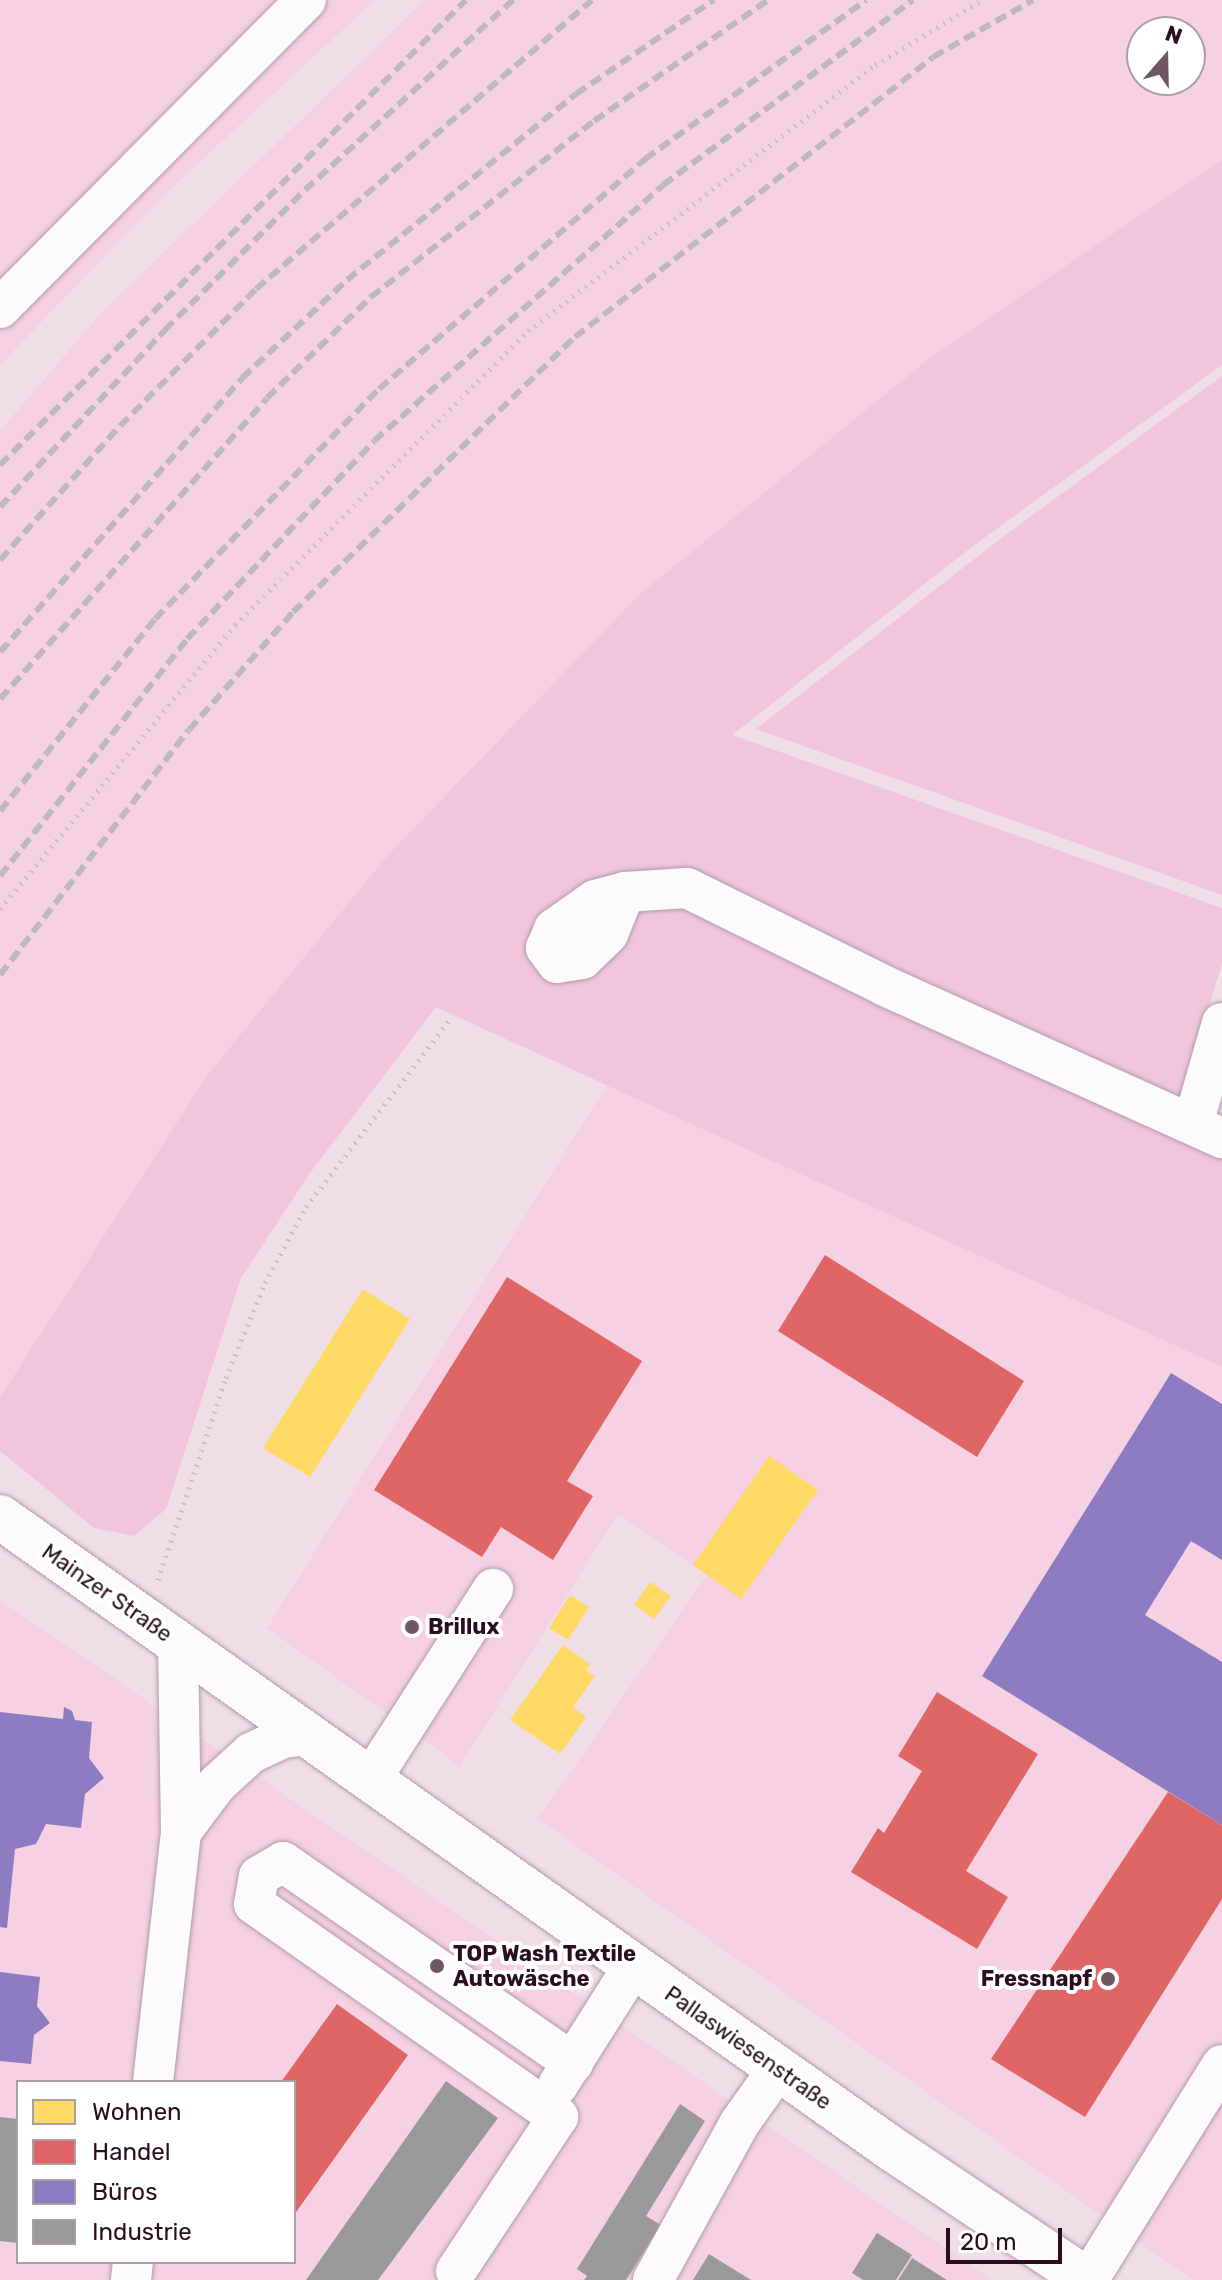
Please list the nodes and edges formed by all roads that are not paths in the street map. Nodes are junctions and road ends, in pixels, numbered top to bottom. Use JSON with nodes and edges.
{"nodes":[{"id":1,"x":306,"y":0,"type":"edge"},
{"id":2,"x":0,"y":308,"type":"edge"},
{"id":3,"x":625,"y":892,"type":"dead end"},
{"id":4,"x":1222,"y":1023,"type":"edge"},
{"id":5,"x":1208,"y":1131,"type":"edge"},
{"id":6,"x":0,"y":1517,"type":"edge"},
{"id":7,"x":493,"y":1589,"type":"dead end"},
{"id":8,"x":161,"y":1631,"type":"junction"},
{"id":9,"x":308,"y":1735,"type":"junction"},
{"id":10,"x":371,"y":1779,"type":"junction"},
{"id":11,"x":181,"y":1832,"type":"junction"},
{"id":12,"x":633,"y":1967,"type":"junction"},
{"id":13,"x":573,"y":2063,"type":"junction"},
{"id":14,"x":1222,"y":2065,"type":"edge"},
{"id":15,"x":778,"y":2069,"type":"junction"},
{"id":16,"x":153,"y":2080,"type":"edge"},
{"id":17,"x":545,"y":2105,"type":"junction"},
{"id":18,"x":456,"y":2271,"type":"dead end"},
{"id":19,"x":653,"y":2280,"type":"edge"},
{"id":20,"x":1088,"y":2280,"type":"edge"}],
"edges":[{"from":1,"to":2,"type":"street"},
{"from":3,"to":5,"type":"street"},
{"from":4,"to":5,"type":"street"},
{"from":6,"to":8,"type":"main road","name":"Mainzer Straße"},
{"from":7,"to":10,"type":"street"},
{"from":8,"to":9,"type":"main road","name":"Pallaswiesenstraße"},
{"from":8,"to":11,"type":"street","name":"Mainzer Straße"},
{"from":9,"to":10,"type":"main road","name":"Pallaswiesenstraße"},
{"from":9,"to":11,"type":"street"},
{"from":10,"to":12,"type":"main road","name":"Pallaswiesenstraße"},
{"from":11,"to":16,"type":"street","name":"Mainzer Straße"},
{"from":12,"to":13,"type":"street"},
{"from":12,"to":15,"type":"main road","name":"Pallaswiesenstraße"},
{"from":13,"to":17,"type":"street"},
{"from":13,"to":17,"type":"street"},
{"from":14,"to":20,"type":"street"},
{"from":15,"to":19,"type":"street"},
{"from":15,"to":20,"type":"main road","name":"Pallaswiesenstraße"},
{"from":17,"to":18,"type":"street"}]}
